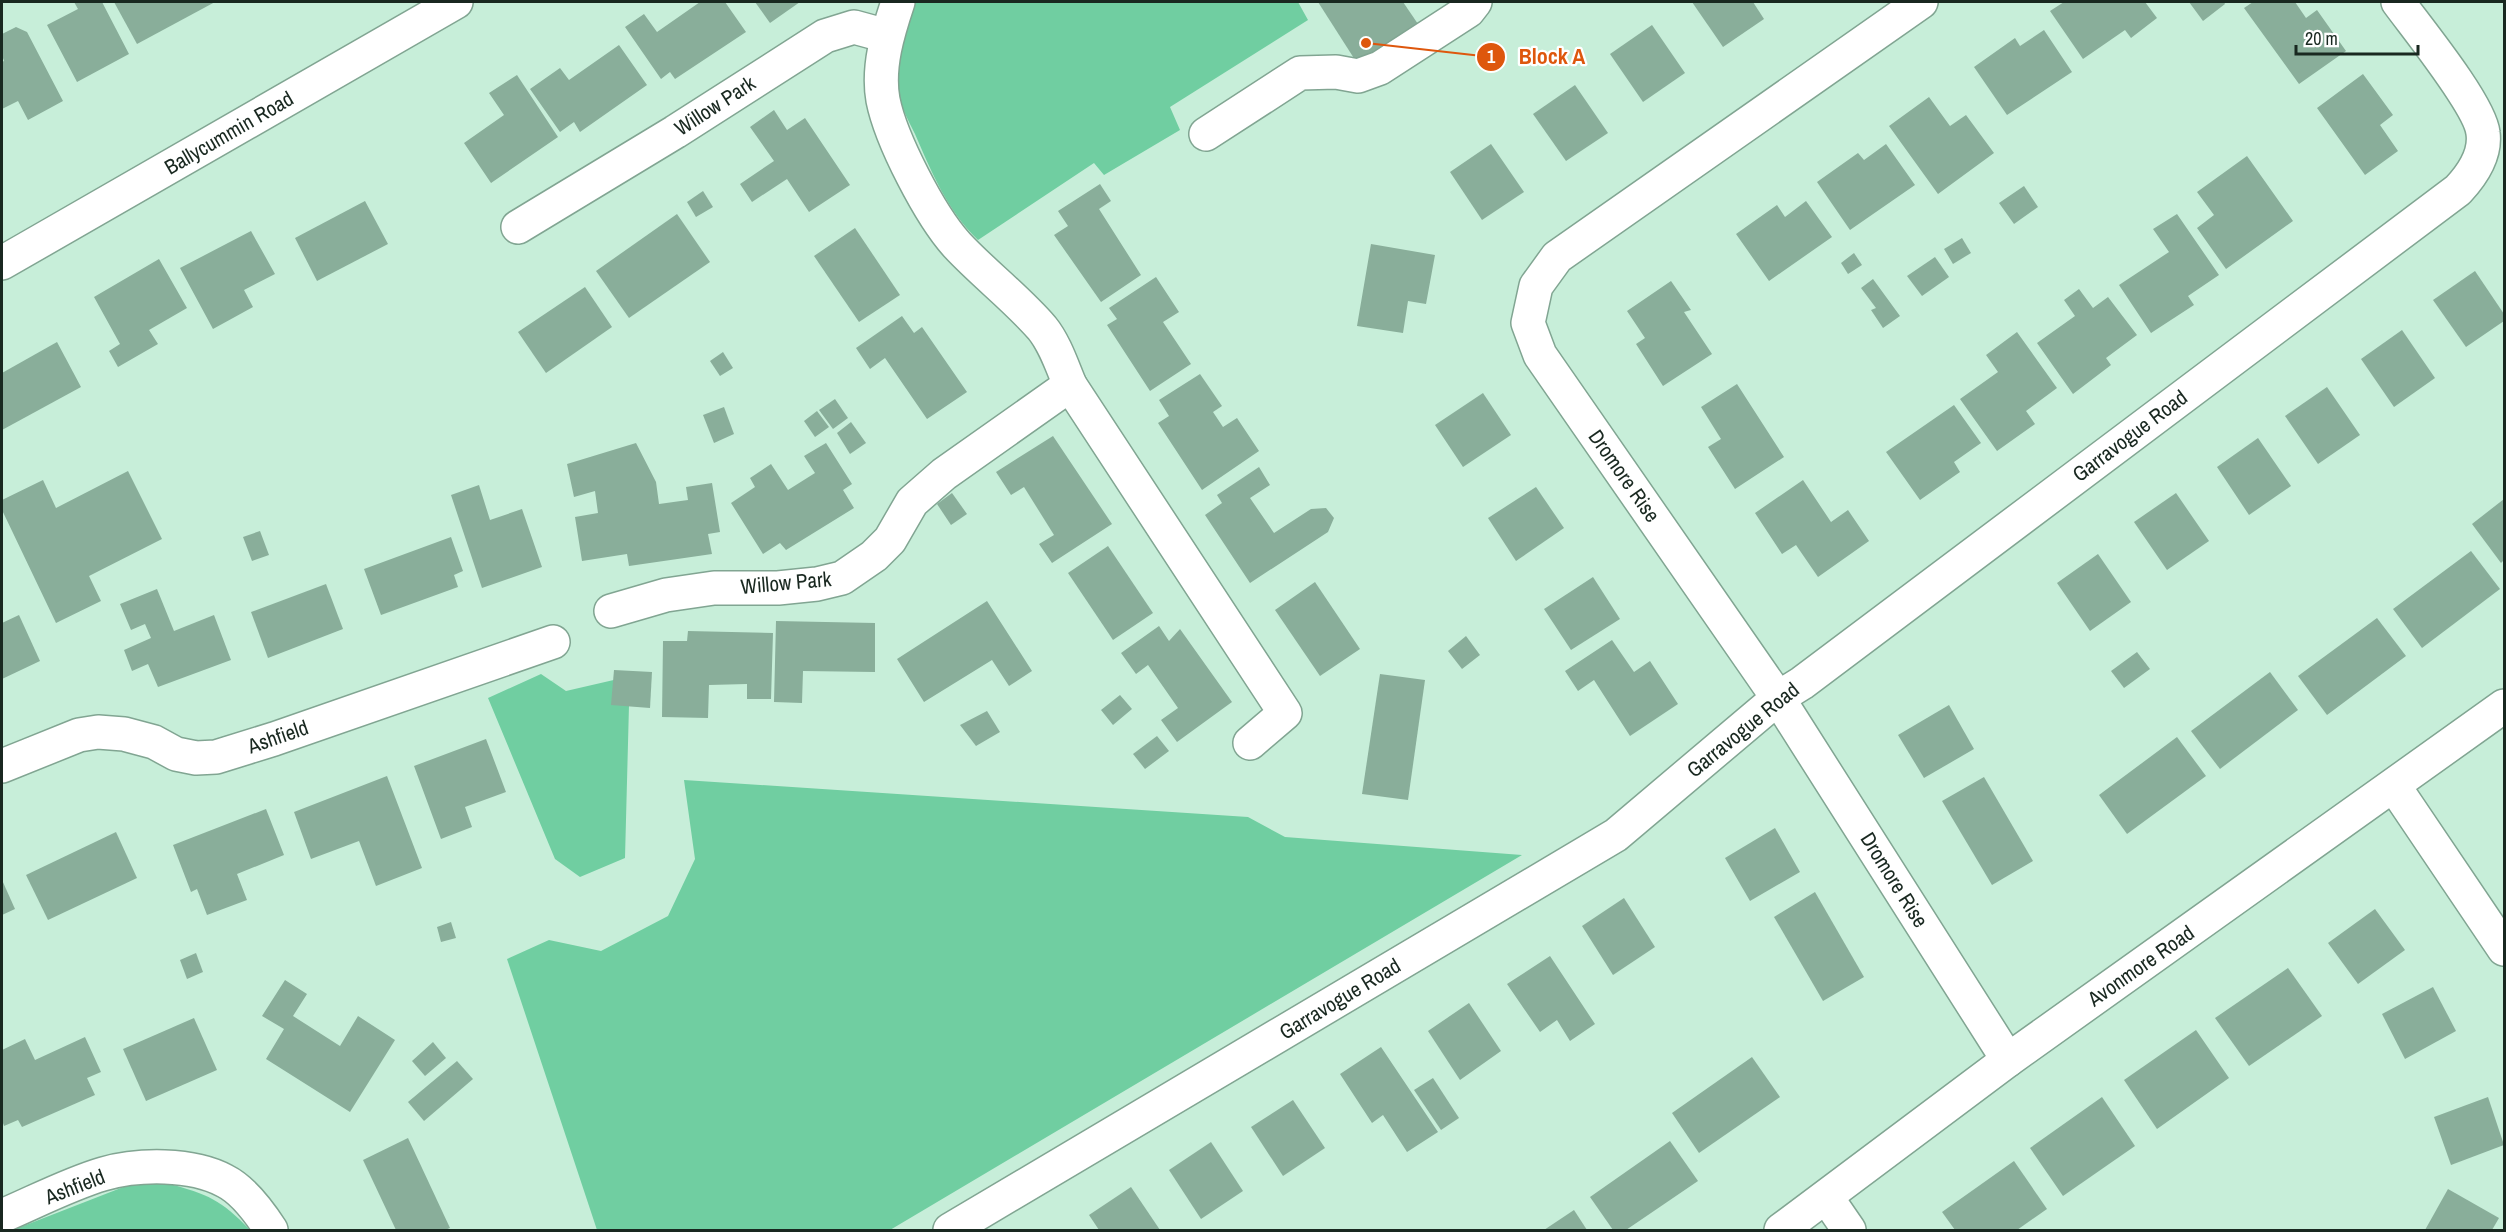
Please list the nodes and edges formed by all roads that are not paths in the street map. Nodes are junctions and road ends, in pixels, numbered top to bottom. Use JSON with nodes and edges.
{"nodes":[{"id":1,"x":456,"y":2,"type":"edge"},
{"id":2,"x":898,"y":2,"type":"edge"},
{"id":3,"x":1475,"y":2,"type":"edge"},
{"id":4,"x":1921,"y":2,"type":"edge"},
{"id":5,"x":2398,"y":2,"type":"edge"},
{"id":6,"x":887,"y":36,"type":"junction"},
{"id":7,"x":1206,"y":134,"type":"dead end"},
{"id":8,"x":518,"y":227,"type":"dead end"},
{"id":9,"x":2,"y":263,"type":"edge"},
{"id":10,"x":1070,"y":385,"type":"junction"},
{"id":11,"x":611,"y":611,"type":"dead end"},
{"id":12,"x":553,"y":642,"type":"dead end"},
{"id":13,"x":1778,"y":698,"type":"junction"},
{"id":14,"x":2505,"y":706,"type":"edge"},
{"id":15,"x":1250,"y":743,"type":"dead end"},
{"id":16,"x":2,"y":766,"type":"edge"},
{"id":17,"x":2394,"y":786,"type":"junction"},
{"id":18,"x":2505,"y":949,"type":"edge"},
{"id":19,"x":2008,"y":1060,"type":"junction"},
{"id":20,"x":1827,"y":1198,"type":"junction"},
{"id":21,"x":2,"y":1216,"type":"edge"},
{"id":22,"x":271,"y":1230,"type":"edge"},
{"id":23,"x":950,"y":1230,"type":"edge"},
{"id":24,"x":1781,"y":1230,"type":"edge"},
{"id":25,"x":1849,"y":1230,"type":"edge"}],
"edges":[{"from":1,"to":9,"type":"street","name":"Ballycummin Road"},
{"from":2,"to":6,"type":"street"},
{"from":3,"to":7,"type":"street"},
{"from":4,"to":13,"type":"street","name":"Dromore Rise"},
{"from":5,"to":13,"type":"street","name":"Garravogue Road"},
{"from":6,"to":8,"type":"street","name":"Willow Park"},
{"from":6,"to":10,"type":"street"},
{"from":10,"to":11,"type":"street","name":"Willow Park"},
{"from":10,"to":15,"type":"street"},
{"from":12,"to":16,"type":"street","name":"Ashfield"},
{"from":13,"to":19,"type":"street","name":"Dromore Rise"},
{"from":13,"to":23,"type":"street","name":"Garravogue Road"},
{"from":14,"to":17,"type":"street","name":"Avonmore Road"},
{"from":17,"to":18,"type":"street"},
{"from":17,"to":19,"type":"street","name":"Avonmore Road"},
{"from":19,"to":20,"type":"street","name":"Avonmore Road"},
{"from":20,"to":24,"type":"street","name":"Avonmore Road"},
{"from":20,"to":25,"type":"street"},
{"from":21,"to":22,"type":"street","name":"Ashfield"}]}
